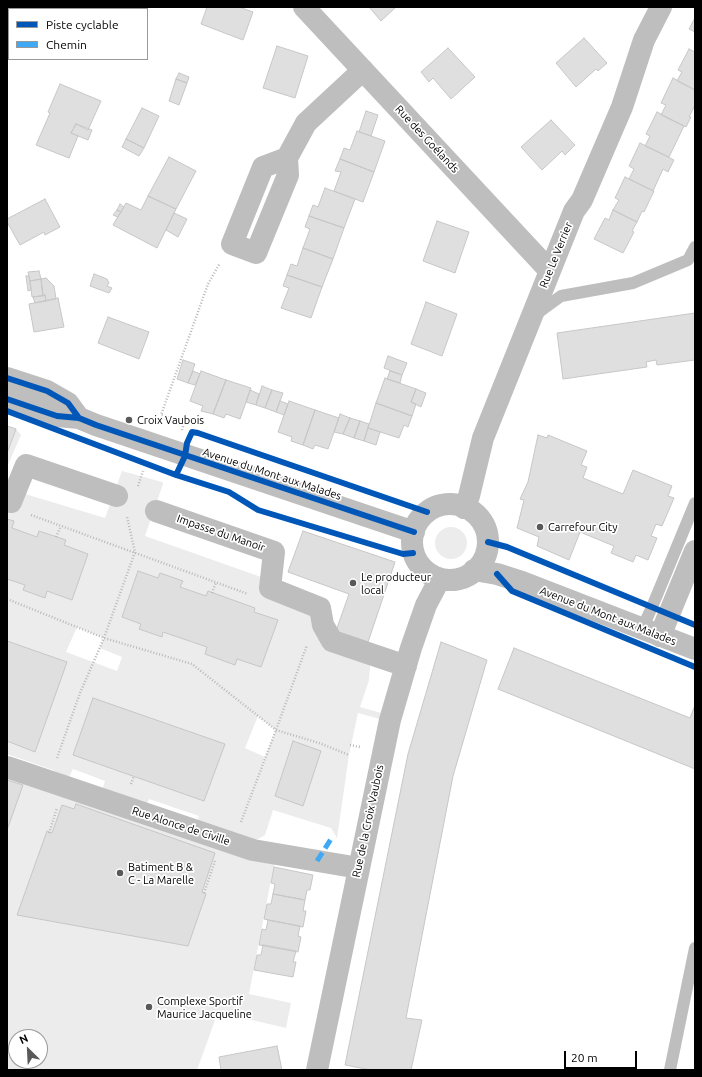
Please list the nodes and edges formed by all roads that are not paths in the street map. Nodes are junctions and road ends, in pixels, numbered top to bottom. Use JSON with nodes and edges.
{"nodes":[{"id":1,"x":304,"y":7,"type":"edge"},
{"id":2,"x":661,"y":7,"type":"edge"},
{"id":3,"x":363,"y":70,"type":"junction"},
{"id":4,"x":232,"y":244,"type":"road end"},
{"id":5,"x":695,"y":247,"type":"edge"},
{"id":6,"x":549,"y":270,"type":"junction"},
{"id":7,"x":532,"y":317,"type":"junction"},
{"id":8,"x":7,"y":378,"type":"edge"},
{"id":9,"x":7,"y":399,"type":"edge"},
{"id":10,"x":79,"y":418,"type":"junction"},
{"id":11,"x":117,"y":496,"type":"dead end"},
{"id":12,"x":9,"y":501,"type":"edge"},
{"id":13,"x":695,"y":503,"type":"edge"},
{"id":14,"x":464,"y":508,"type":"junction"},
{"id":15,"x":156,"y":511,"type":"dead end"},
{"id":16,"x":414,"y":532,"type":"junction"},
{"id":17,"x":487,"y":550,"type":"junction"},
{"id":18,"x":695,"y":551,"type":"edge"},
{"id":19,"x":474,"y":570,"type":"junction"},
{"id":20,"x":437,"y":578,"type":"junction"},
{"id":21,"x":522,"y":582,"type":"junction"},
{"id":22,"x":651,"y":632,"type":"junction"},
{"id":23,"x":695,"y":650,"type":"edge"},
{"id":24,"x":406,"y":666,"type":"junction"},
{"id":25,"x":7,"y":767,"type":"edge"},
{"id":26,"x":359,"y":868,"type":"junction"},
{"id":27,"x":695,"y":948,"type":"edge"},
{"id":28,"x":317,"y":1070,"type":"edge"},
{"id":29,"x":670,"y":1070,"type":"edge"}],
"edges":[{"from":1,"to":3,"type":"street","name":"Rue des Goélands"},
{"from":2,"to":6,"type":"street","name":"Rue Le Verrier"},
{"from":3,"to":4,"type":"street"},
{"from":3,"to":6,"type":"street","name":"Rue des Goélands"},
{"from":5,"to":7,"type":"lane"},
{"from":6,"to":7,"type":"street","name":"Rue Le Verrier"},
{"from":7,"to":14,"type":"street","name":"Rue Le Verrier"},
{"from":8,"to":10,"type":"street","name":"Avenue du Mont aux Malades"},
{"from":9,"to":10,"type":"street","name":"Avenue du Mont aux Malades"},
{"from":10,"to":16,"type":"street","name":"Avenue du Mont aux Malades"},
{"from":11,"to":12,"type":"street"},
{"from":13,"to":22,"type":"lane"},
{"from":14,"to":16,"type":"street"},
{"from":14,"to":17,"type":"street"},
{"from":15,"to":24,"type":"street","name":"Impasse du Manoir"},
{"from":16,"to":20,"type":"street"},
{"from":17,"to":19,"type":"street"},
{"from":17,"to":21,"type":"street","name":"Avenue du Mont aux Malades"},
{"from":18,"to":22,"type":"street"},
{"from":19,"to":20,"type":"street"},
{"from":19,"to":21,"type":"street","name":"Avenue du Mont aux Malades"},
{"from":20,"to":24,"type":"street","name":"Rue de la Croix Vaubois"},
{"from":21,"to":22,"type":"street","name":"Avenue du Mont aux Malades"},
{"from":22,"to":23,"type":"street","name":"Avenue du Mont aux Malades"},
{"from":24,"to":26,"type":"street","name":"Rue de la Croix Vaubois"},
{"from":25,"to":26,"type":"street","name":"Rue Alonce de Civille"},
{"from":26,"to":28,"type":"street","name":"Rue de la Croix Vaubois"},
{"from":27,"to":29,"type":"lane"}]}
